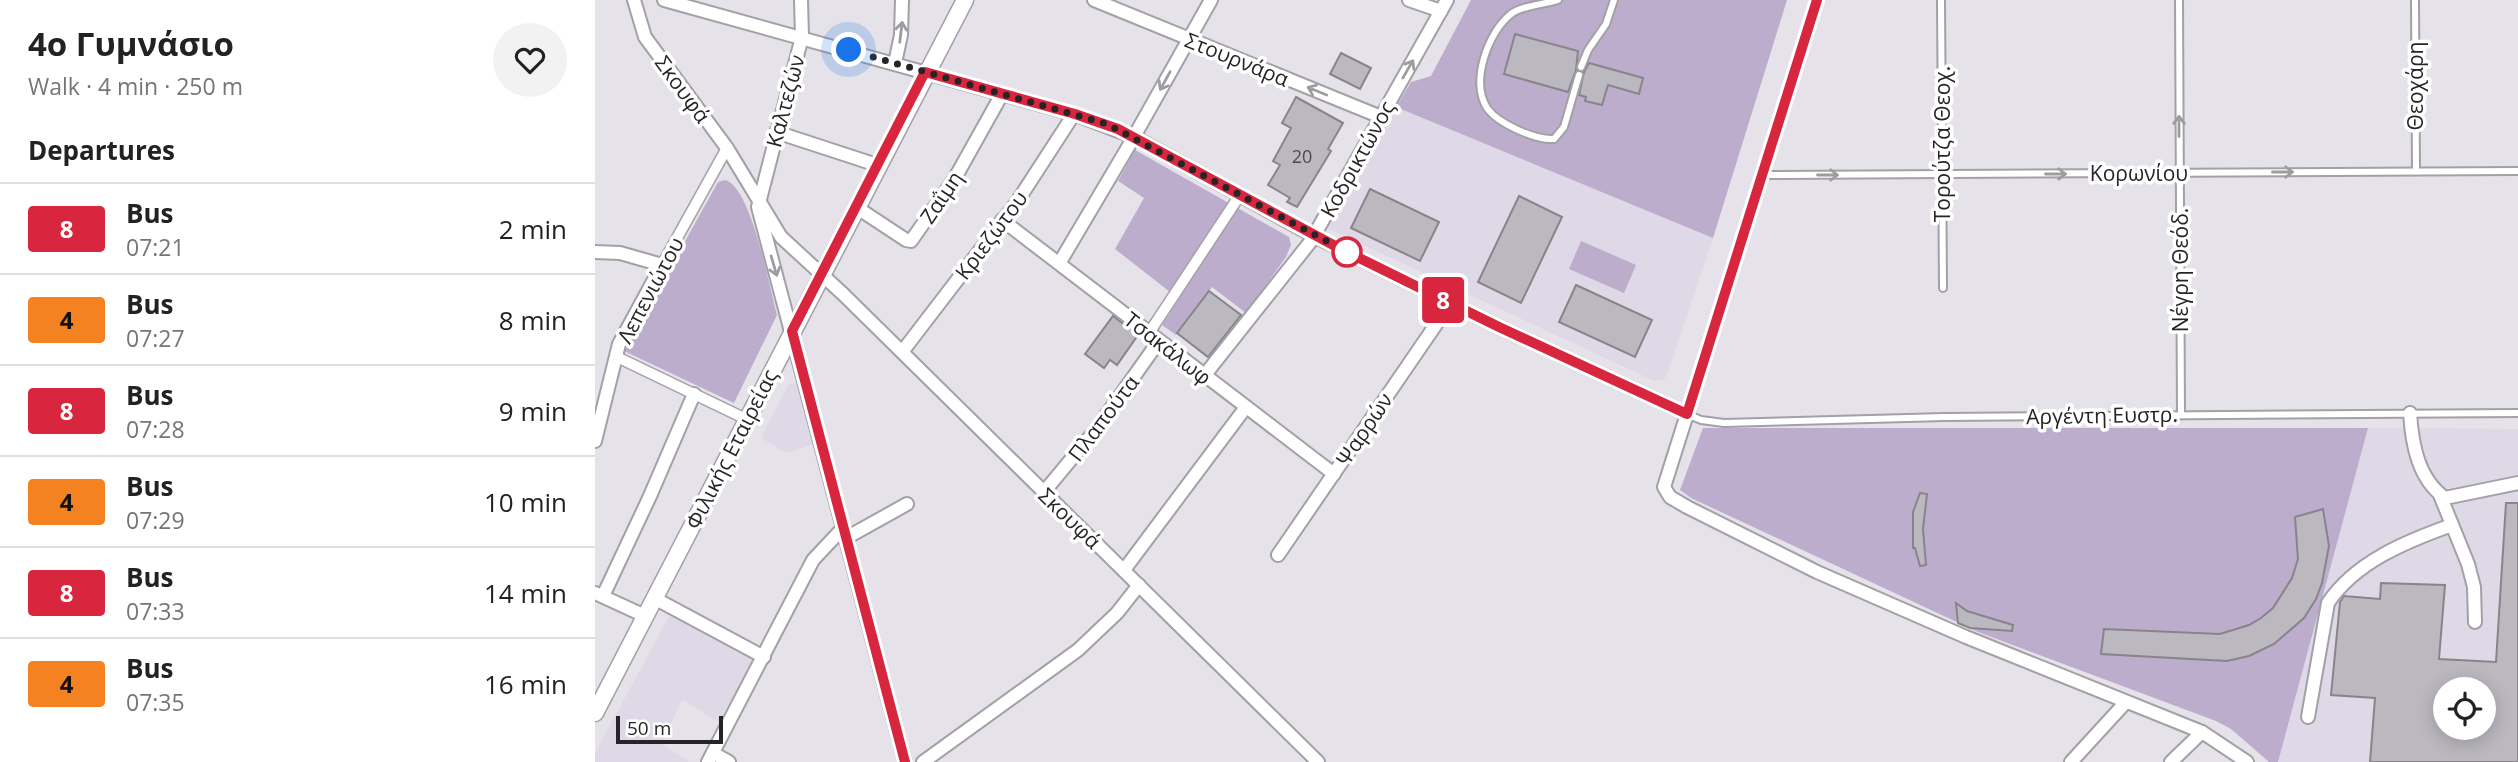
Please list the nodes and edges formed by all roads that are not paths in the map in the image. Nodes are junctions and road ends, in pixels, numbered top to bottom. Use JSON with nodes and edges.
{"nodes":[{"id":1,"x":634,"y":0,"type":"edge"},
{"id":2,"x":664,"y":0,"type":"edge"},
{"id":3,"x":801,"y":0,"type":"edge"},
{"id":4,"x":902,"y":0,"type":"edge"},
{"id":5,"x":965,"y":0,"type":"edge"},
{"id":6,"x":1094,"y":0,"type":"edge"},
{"id":7,"x":1211,"y":0,"type":"edge"},
{"id":8,"x":1409,"y":0,"type":"edge"},
{"id":9,"x":1558,"y":0,"type":"edge"},
{"id":10,"x":1614,"y":0,"type":"edge"},
{"id":11,"x":1817,"y":0,"type":"edge"},
{"id":12,"x":1941,"y":0,"type":"edge"},
{"id":13,"x":2179,"y":0,"type":"edge"},
{"id":14,"x":2415,"y":0,"type":"edge"},
{"id":15,"x":691,"y":3,"type":"edge"},
{"id":16,"x":1444,"y":6,"type":"edge"},
{"id":17,"x":802,"y":37,"type":"junction"},
{"id":18,"x":1188,"y":39,"type":"junction"},
{"id":19,"x":895,"y":63,"type":"junction"},
{"id":20,"x":925,"y":72,"type":"junction"},
{"id":21,"x":1002,"y":94,"type":"junction"},
{"id":22,"x":1075,"y":114,"type":"junction"},
{"id":23,"x":1381,"y":117,"type":"junction"},
{"id":24,"x":776,"y":132,"type":"junction"},
{"id":25,"x":1134,"y":137,"type":"junction"},
{"id":26,"x":726,"y":148,"type":"junction"},
{"id":27,"x":877,"y":165,"type":"junction"},
{"id":28,"x":2518,"y":171,"type":"edge"},
{"id":29,"x":2416,"y":172,"type":"junction"},
{"id":30,"x":2180,"y":173,"type":"junction"},
{"id":31,"x":1942,"y":174,"type":"junction"},
{"id":32,"x":1760,"y":175,"type":"junction"},
{"id":33,"x":1240,"y":195,"type":"junction"},
{"id":34,"x":759,"y":200,"type":"junction"},
{"id":35,"x":856,"y":207,"type":"junction"},
{"id":36,"x":1002,"y":220,"type":"junction"},
{"id":37,"x":1314,"y":236,"type":"junction"},
{"id":38,"x":595,"y":252,"type":"edge"},
{"id":39,"x":1060,"y":262,"type":"junction"},
{"id":40,"x":662,"y":265,"type":"junction"},
{"id":41,"x":821,"y":274,"type":"junction"},
{"id":42,"x":1943,"y":288,"type":"dead end"},
{"id":43,"x":1450,"y":304,"type":"junction"},
{"id":44,"x":792,"y":331,"type":"junction"},
{"id":45,"x":1154,"y":337,"type":"junction"},
{"id":46,"x":902,"y":352,"type":"junction"},
{"id":47,"x":617,"y":357,"type":"junction"},
{"id":48,"x":1204,"y":376,"type":"junction"},
{"id":49,"x":694,"y":394,"type":"junction"},
{"id":50,"x":1246,"y":407,"type":"junction"},
{"id":51,"x":2410,"y":413,"type":"junction"},
{"id":52,"x":2518,"y":413,"type":"edge"},
{"id":53,"x":1687,"y":414,"type":"junction"},
{"id":54,"x":2181,"y":415,"type":"junction"},
{"id":55,"x":746,"y":419,"type":"junction"},
{"id":56,"x":595,"y":441,"type":"edge"},
{"id":57,"x":1334,"y":474,"type":"junction"},
{"id":58,"x":2518,"y":482,"type":"edge"},
{"id":59,"x":1044,"y":492,"type":"junction"},
{"id":60,"x":2441,"y":495,"type":"junction"},
{"id":61,"x":907,"y":504,"type":"dead end"},
{"id":62,"x":2452,"y":525,"type":"junction"},
{"id":63,"x":844,"y":533,"type":"junction"},
{"id":64,"x":1278,"y":555,"type":"dead end"},
{"id":65,"x":1124,"y":569,"type":"junction"},
{"id":66,"x":1139,"y":585,"type":"junction"},
{"id":67,"x":599,"y":594,"type":"edge"},
{"id":68,"x":654,"y":598,"type":"junction"},
{"id":69,"x":645,"y":616,"type":"junction"},
{"id":70,"x":2475,"y":622,"type":"dead end"},
{"id":71,"x":764,"y":657,"type":"junction"},
{"id":72,"x":2126,"y":702,"type":"junction"},
{"id":73,"x":595,"y":712,"type":"edge"},
{"id":74,"x":2308,"y":717,"type":"dead end"},
{"id":75,"x":2202,"y":732,"type":"junction"},
{"id":76,"x":711,"y":757,"type":"edge"},
{"id":77,"x":729,"y":762,"type":"edge"},
{"id":78,"x":905,"y":762,"type":"edge"},
{"id":79,"x":923,"y":762,"type":"edge"},
{"id":80,"x":1318,"y":762,"type":"edge"},
{"id":81,"x":2071,"y":762,"type":"edge"},
{"id":82,"x":2171,"y":762,"type":"edge"},
{"id":83,"x":2247,"y":762,"type":"edge"}],
"edges":[{"from":1,"to":26,"type":"street","name":"Σκουφά"},
{"from":2,"to":15,"type":"street"},
{"from":3,"to":17,"type":"street","name":"Καλτεζών"},
{"from":19,"to":4,"type":"street","one_way":true},
{"from":5,"to":20,"type":"street","name":"Φιλικής Εταιρείας"},
{"from":6,"to":18,"type":"street","name":"Στουρνάρα"},
{"from":7,"to":18,"type":"street"},
{"from":8,"to":16,"type":"street"},
{"from":9,"to":10,"type":"lane"},
{"from":11,"to":32,"type":"lane"},
{"from":12,"to":31,"type":"lane","name":"Τορούτζα Θεοχ."},
{"from":30,"to":13,"type":"lane","name":"Νέγρη Θεόδ.","one_way":true},
{"from":14,"to":29,"type":"lane","name":"Θεοχάρη"},
{"from":15,"to":17,"type":"street"},
{"from":23,"to":16,"type":"street","name":"Κοδρικτώνος","one_way":true},
{"from":17,"to":19,"type":"street"},
{"from":17,"to":24,"type":"street","name":"Καλτεζών"},
{"from":23,"to":18,"type":"street","name":"Στουρνάρα","one_way":true},
{"from":18,"to":25,"type":"street","one_way":true},
{"from":19,"to":20,"type":"street"},
{"from":20,"to":21,"type":"street"},
{"from":20,"to":27,"type":"street","name":"Φιλικής Εταιρείας"},
{"from":21,"to":22,"type":"street"},
{"from":21,"to":35,"type":"street","name":"Ζαΐμη"},
{"from":22,"to":25,"type":"street"},
{"from":22,"to":36,"type":"street","name":"Κριεζώτου"},
{"from":23,"to":37,"type":"street","name":"Κοδρικτώνος"},
{"from":24,"to":27,"type":"street"},
{"from":24,"to":34,"type":"street","name":"Καλτεζών"},
{"from":25,"to":33,"type":"street"},
{"from":25,"to":39,"type":"street"},
{"from":26,"to":34,"type":"street","name":"Σκουφά"},
{"from":26,"to":40,"type":"street","name":"Λεπενιώτου"},
{"from":27,"to":35,"type":"street","name":"Φιλικής Εταιρείας"},
{"from":28,"to":29,"type":"lane","name":"Κορωνίου"},
{"from":30,"to":29,"type":"lane","name":"Κορωνίου","one_way":true},
{"from":31,"to":30,"type":"lane","name":"Κορωνίου","one_way":true},
{"from":30,"to":54,"type":"lane","name":"Νέγρη Θεόδ."},
{"from":32,"to":31,"type":"lane","name":"Κορωνίου","one_way":true},
{"from":31,"to":42,"type":"lane","name":"Τορούτζα Θεοχ."},
{"from":32,"to":53,"type":"lane"},
{"from":33,"to":37,"type":"street"},
{"from":33,"to":45,"type":"street","name":"Πλαπούτα"},
{"from":34,"to":41,"type":"street","name":"Σκουφά"},
{"from":34,"to":44,"type":"street","name":"Σκουφά","one_way":true},
{"from":35,"to":41,"type":"street","name":"Φιλικής Εταιρείας"},
{"from":36,"to":39,"type":"street","name":"Τσακάλωφ"},
{"from":36,"to":46,"type":"street","name":"Κριεζώτου"},
{"from":37,"to":43,"type":"street"},
{"from":37,"to":48,"type":"street","name":"Κοδρικτώνος"},
{"from":38,"to":40,"type":"street"},
{"from":39,"to":45,"type":"street","name":"Τσακάλωφ"},
{"from":40,"to":47,"type":"street","name":"Λεπενιώτου"},
{"from":41,"to":44,"type":"street","name":"Φιλικής Εταιρείας"},
{"from":41,"to":46,"type":"street","name":"Σκουφά"},
{"from":43,"to":53,"type":"street"},
{"from":43,"to":57,"type":"street","name":"Ψαρρών"},
{"from":44,"to":55,"type":"street","name":"Φιλικής Εταιρείας"},
{"from":44,"to":63,"type":"street","name":"Σκουφά"},
{"from":45,"to":48,"type":"street","name":"Τσακάλωφ"},
{"from":45,"to":59,"type":"street","name":"Πλαπούτα"},
{"from":46,"to":59,"type":"street","name":"Σκουφά"},
{"from":47,"to":49,"type":"street"},
{"from":47,"to":56,"type":"street","name":"Λεπενιώτου"},
{"from":48,"to":50,"type":"street","name":"Τσακάλωφ"},
{"from":49,"to":55,"type":"street"},
{"from":49,"to":67,"type":"street"},
{"from":50,"to":57,"type":"street","name":"Τσακάλωφ"},
{"from":50,"to":65,"type":"street"},
{"from":51,"to":52,"type":"lane","name":"Αργέντη Ευστρ."},
{"from":51,"to":54,"type":"lane","name":"Αργέντη Ευστρ."},
{"from":51,"to":60,"type":"street"},
{"from":53,"to":54,"type":"lane","name":"Αργέντη Ευστρ."},
{"from":53,"to":72,"type":"street"},
{"from":55,"to":68,"type":"street","name":"Φιλικής Εταιρείας"},
{"from":57,"to":64,"type":"street","name":"Ψαρρών"},
{"from":58,"to":60,"type":"street"},
{"from":59,"to":65,"type":"street","name":"Σκουφά"},
{"from":60,"to":62,"type":"street"},
{"from":61,"to":63,"type":"street"},
{"from":62,"to":70,"type":"street"},
{"from":62,"to":74,"type":"street"},
{"from":63,"to":71,"type":"street"},
{"from":63,"to":78,"type":"street","name":"Σκουφά"},
{"from":65,"to":66,"type":"street","name":"Σκουφά"},
{"from":66,"to":79,"type":"street"},
{"from":66,"to":80,"type":"street","name":"Σκουφά"},
{"from":67,"to":69,"type":"street"},
{"from":68,"to":69,"type":"street","name":"Φιλικής Εταιρείας"},
{"from":68,"to":71,"type":"street"},
{"from":69,"to":73,"type":"street","name":"Φιλικής Εταιρείας"},
{"from":71,"to":76,"type":"street"},
{"from":72,"to":75,"type":"street"},
{"from":72,"to":81,"type":"street"},
{"from":75,"to":82,"type":"street"},
{"from":75,"to":83,"type":"street"},
{"from":76,"to":77,"type":"street"}]}
